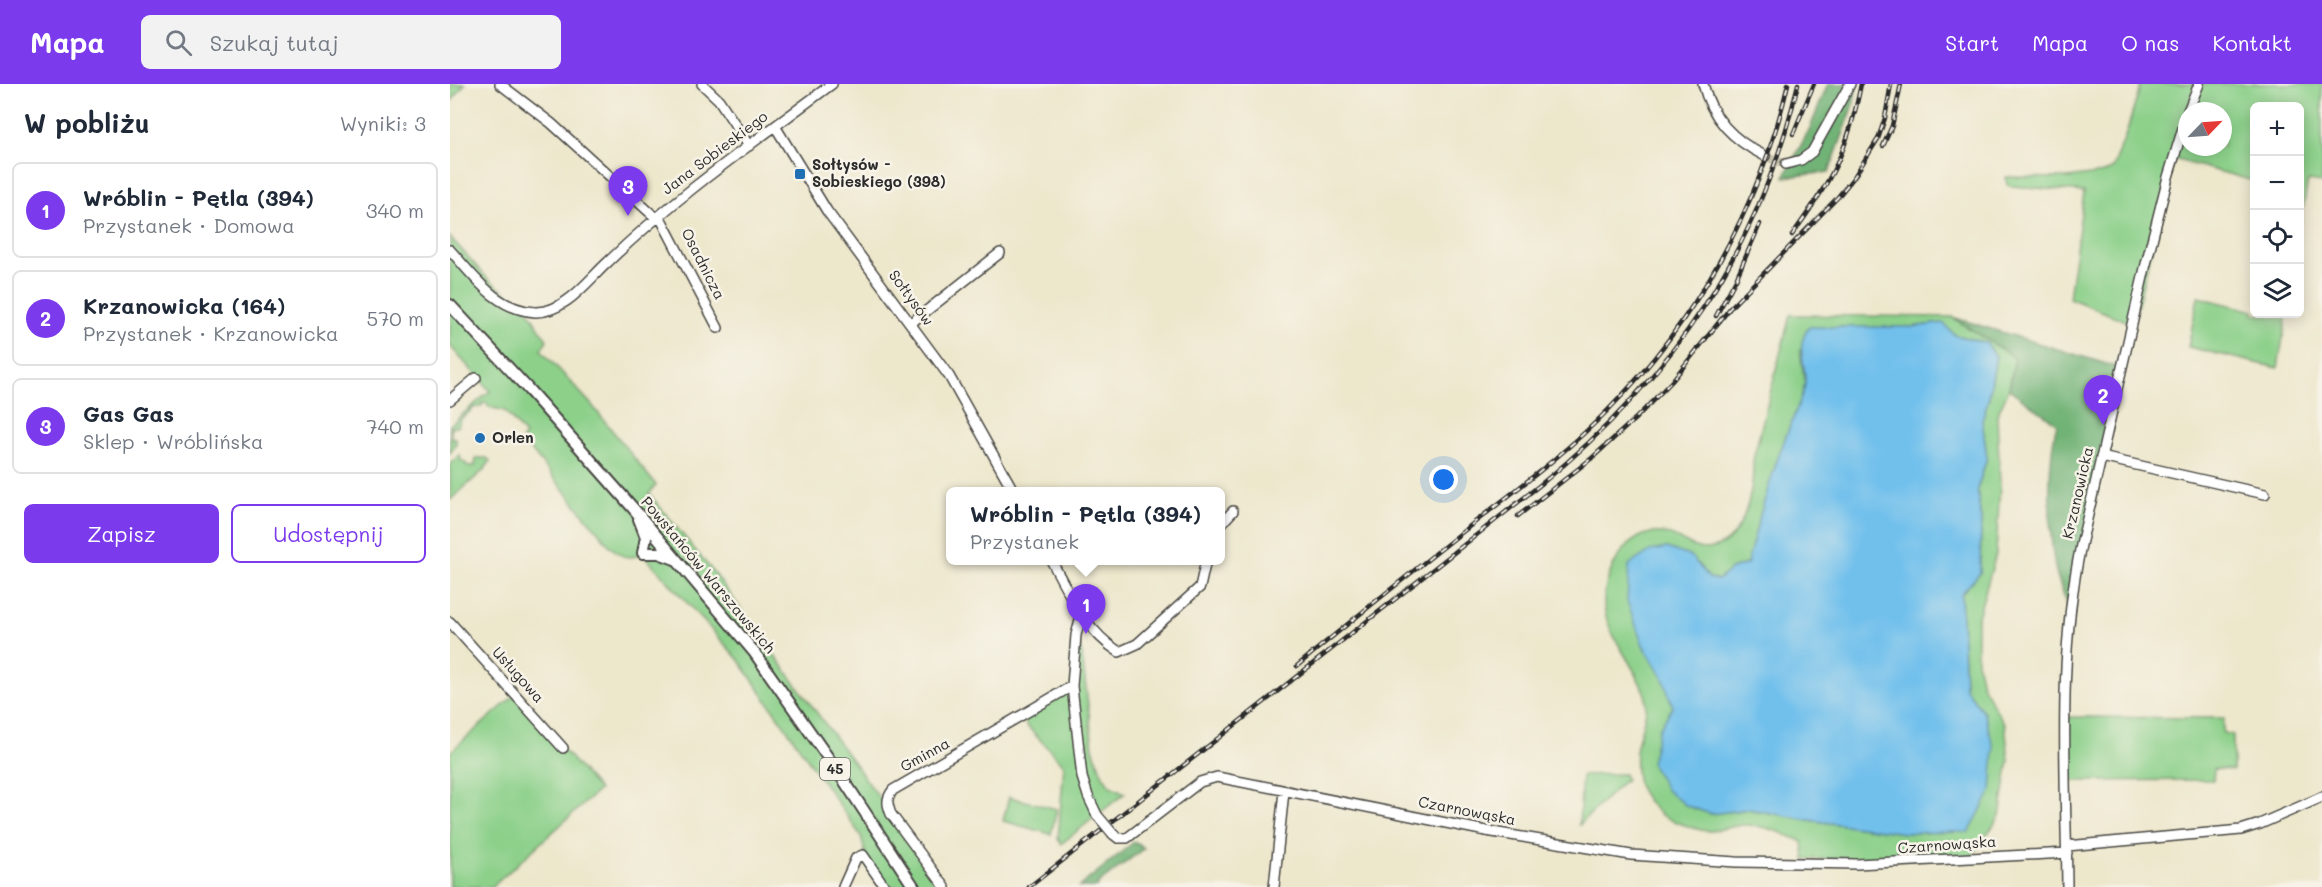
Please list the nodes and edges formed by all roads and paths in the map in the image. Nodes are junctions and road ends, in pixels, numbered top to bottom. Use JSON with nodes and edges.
{"nodes":[{"id":1,"x":500,"y":84,"type":"edge"},
{"id":2,"x":702,"y":84,"type":"edge"},
{"id":3,"x":832,"y":84,"type":"edge"},
{"id":4,"x":1703,"y":84,"type":"edge"},
{"id":5,"x":1850,"y":84,"type":"edge"},
{"id":6,"x":2199,"y":84,"type":"edge"},
{"id":7,"x":2192,"y":102,"type":"edge"},
{"id":8,"x":775,"y":126,"type":"junction"},
{"id":9,"x":2178,"y":144,"type":"edge"},
{"id":10,"x":748,"y":146,"type":"junction"},
{"id":11,"x":1765,"y":156,"type":"tunnel mouth"},
{"id":12,"x":1786,"y":164,"type":"dead end"},
{"id":13,"x":656,"y":218,"type":"junction"},
{"id":14,"x":450,"y":250,"type":"edge"},
{"id":15,"x":1000,"y":253,"type":"dead end"},
{"id":16,"x":450,"y":305,"type":"edge"},
{"id":17,"x":911,"y":323,"type":"junction"},
{"id":18,"x":718,"y":328,"type":"dead end"},
{"id":19,"x":476,"y":378,"type":"dead end"},
{"id":20,"x":450,"y":400,"type":"edge"},
{"id":21,"x":2102,"y":457,"type":"junction"},
{"id":22,"x":1011,"y":487,"type":"edge"},
{"id":23,"x":2265,"y":495,"type":"dead end"},
{"id":24,"x":633,"y":508,"type":"junction"},
{"id":25,"x":1233,"y":511,"type":"dead end"},
{"id":26,"x":1225,"y":520,"type":"edge"},
{"id":27,"x":680,"y":562,"type":"junction"},
{"id":28,"x":1053,"y":565,"type":"edge"},
{"id":29,"x":1205,"y":565,"type":"edge"},
{"id":30,"x":1082,"y":617,"type":"junction"},
{"id":31,"x":450,"y":622,"type":"edge"},
{"id":32,"x":1072,"y":686,"type":"junction"},
{"id":33,"x":563,"y":748,"type":"dead end"},
{"id":34,"x":1284,"y":791,"type":"junction"},
{"id":35,"x":2322,"y":797,"type":"edge"},
{"id":36,"x":2067,"y":850,"type":"junction"},
{"id":37,"x":843,"y":887,"type":"edge"},
{"id":38,"x":885,"y":887,"type":"edge"},
{"id":39,"x":914,"y":887,"type":"edge"},
{"id":40,"x":945,"y":887,"type":"edge"},
{"id":41,"x":1274,"y":887,"type":"edge"},
{"id":42,"x":2067,"y":887,"type":"edge"}],
"edges":[{"from":1,"to":13,"type":"street","name":"Osadnicza"},
{"from":2,"to":10,"type":"street"},
{"from":3,"to":8,"type":"street","name":"Jana Sobieskiego"},
{"from":4,"to":11,"type":"street"},
{"from":5,"to":12,"type":"street"},
{"from":6,"to":7,"type":"street","name":"Krzanowicka"},
{"from":8,"to":10,"type":"street","name":"Jana Sobieskiego"},
{"from":8,"to":17,"type":"street","name":"Sołtysów"},
{"from":9,"to":21,"type":"street","name":"Krzanowicka"},
{"from":10,"to":13,"type":"street","name":"Jana Sobieskiego"},
{"from":13,"to":14,"type":"street","name":"Jana Sobieskiego"},
{"from":13,"to":18,"type":"street","name":"Osadnicza"},
{"from":15,"to":17,"type":"street"},
{"from":16,"to":24,"type":"main road","name":"Powstańców Warszawskich","number":"45"},
{"from":17,"to":22,"type":"street","name":"Sołtysów"},
{"from":19,"to":20,"type":"street"},
{"from":21,"to":23,"type":"street"},
{"from":21,"to":36,"type":"street","name":"Krzanowicka"},
{"from":24,"to":27,"type":"main road","name":"Powstańców Warszawskich","number":"45"},
{"from":24,"to":27,"type":"main road"},
{"from":25,"to":26,"type":"street"},
{"from":27,"to":39,"type":"main road","name":"Powstańców Warszawskich","number":"45"},
{"from":28,"to":30,"type":"street"},
{"from":29,"to":30,"type":"street"},
{"from":30,"to":32,"type":"street","name":"Czarnowąska"},
{"from":31,"to":33,"type":"street","name":"Usługowa"},
{"from":32,"to":34,"type":"street","name":"Czarnowąska","bridge":true},
{"from":32,"to":40,"type":"street","name":"Gminna"},
{"from":34,"to":36,"type":"street","name":"Czarnowąska"},
{"from":34,"to":41,"type":"street"},
{"from":35,"to":36,"type":"street","name":"Czarnowąska"},
{"from":36,"to":42,"type":"street","name":"Krzanowicka"},
{"from":37,"to":38,"type":"street"}]}
